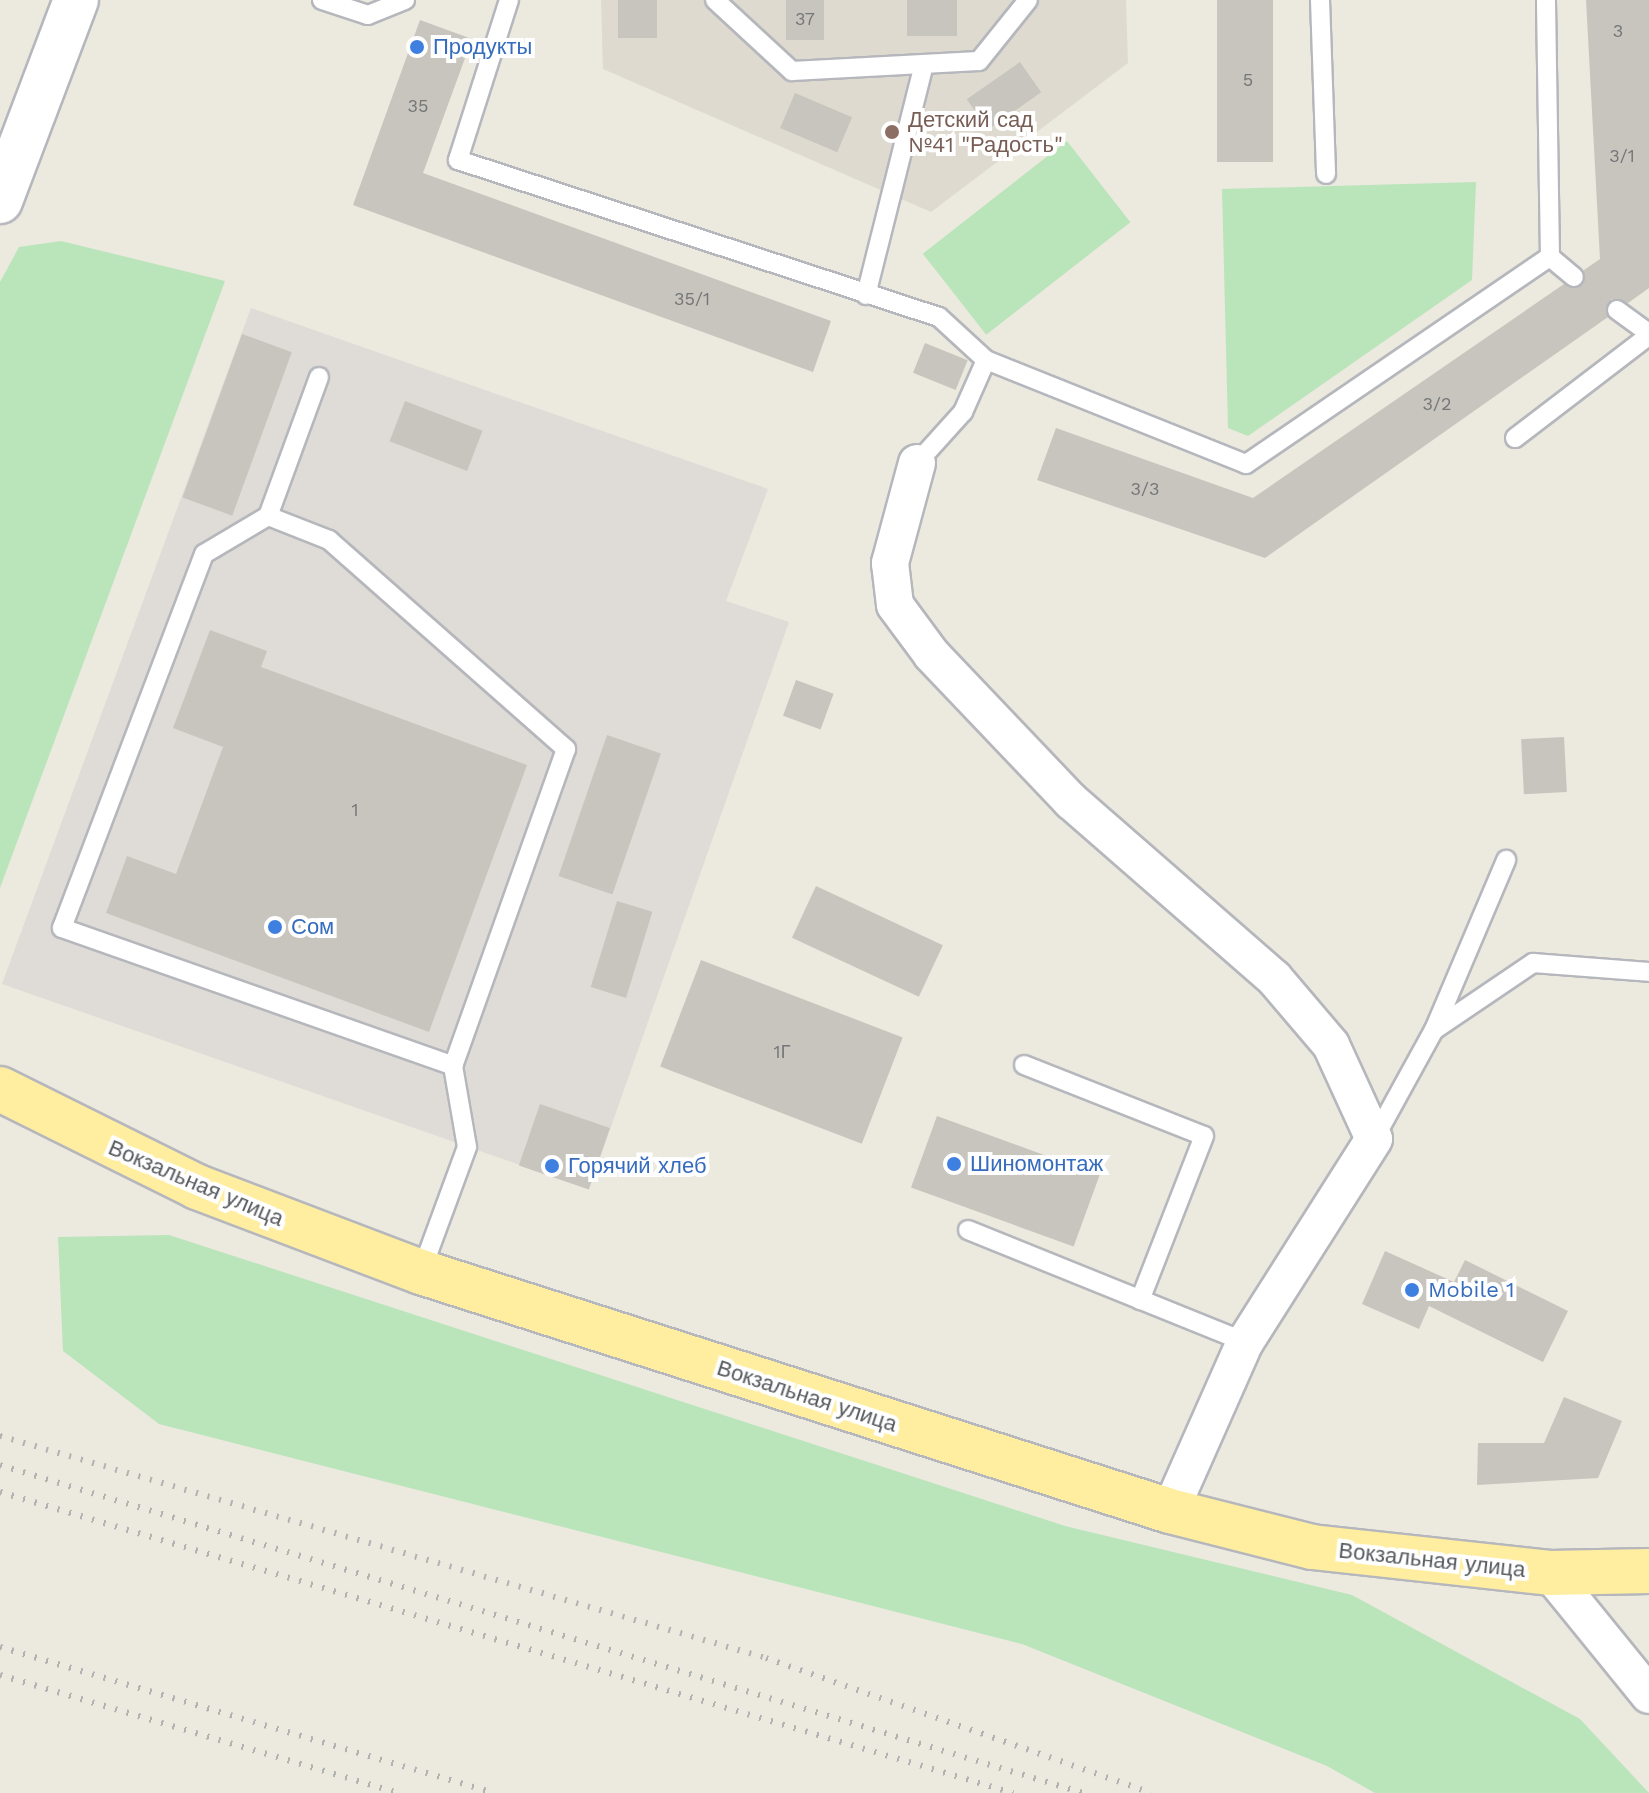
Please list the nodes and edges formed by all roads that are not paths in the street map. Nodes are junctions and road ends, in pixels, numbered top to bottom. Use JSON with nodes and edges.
{"nodes":[{"id":1,"x":76,"y":0,"type":"edge"},
{"id":2,"x":322,"y":0,"type":"edge"},
{"id":3,"x":405,"y":0,"type":"edge"},
{"id":4,"x":509,"y":0,"type":"edge"},
{"id":5,"x":715,"y":0,"type":"edge"},
{"id":6,"x":1028,"y":0,"type":"edge"},
{"id":7,"x":1320,"y":0,"type":"edge"},
{"id":8,"x":1546,"y":0,"type":"edge"},
{"id":9,"x":924,"y":64,"type":"junction"},
{"id":10,"x":1326,"y":174,"type":"dead end"},
{"id":11,"x":1,"y":192,"type":"edge"},
{"id":12,"x":1550,"y":257,"type":"junction"},
{"id":13,"x":1574,"y":277,"type":"dead end"},
{"id":14,"x":866,"y":295,"type":"junction"},
{"id":15,"x":1617,"y":310,"type":"dead end"},
{"id":16,"x":1648,"y":335,"type":"edge"},
{"id":17,"x":986,"y":360,"type":"junction"},
{"id":18,"x":319,"y":377,"type":"dead end"},
{"id":19,"x":1515,"y":438,"type":"dead end"},
{"id":20,"x":917,"y":463,"type":"joint"},
{"id":21,"x":268,"y":516,"type":"junction"},
{"id":22,"x":1506,"y":860,"type":"dead end"},
{"id":23,"x":1649,"y":972,"type":"edge"},
{"id":24,"x":1434,"y":1030,"type":"junction"},
{"id":25,"x":1024,"y":1065,"type":"dead end"},
{"id":26,"x":453,"y":1066,"type":"junction"},
{"id":27,"x":0,"y":1089,"type":"edge"},
{"id":28,"x":1374,"y":1139,"type":"junction"},
{"id":29,"x":968,"y":1230,"type":"dead end"},
{"id":30,"x":421,"y":1272,"type":"junction"},
{"id":31,"x":1140,"y":1300,"type":"junction"},
{"id":32,"x":1245,"y":1342,"type":"junction"},
{"id":33,"x":1170,"y":1511,"type":"junction"},
{"id":34,"x":1649,"y":1571,"type":"edge"},
{"id":35,"x":1550,"y":1573,"type":"junction"},
{"id":36,"x":1649,"y":1695,"type":"edge"}],
"edges":[{"from":1,"to":11,"type":"street"},
{"from":2,"to":3,"type":"lane"},
{"from":4,"to":14,"type":"lane"},
{"from":5,"to":9,"type":"lane"},
{"from":6,"to":9,"type":"lane"},
{"from":7,"to":10,"type":"lane"},
{"from":8,"to":12,"type":"lane"},
{"from":9,"to":14,"type":"lane"},
{"from":12,"to":13,"type":"lane"},
{"from":12,"to":17,"type":"lane"},
{"from":14,"to":17,"type":"lane"},
{"from":15,"to":16,"type":"lane"},
{"from":16,"to":19,"type":"lane"},
{"from":17,"to":20,"type":"lane"},
{"from":18,"to":21,"type":"lane"},
{"from":20,"to":28,"type":"street"},
{"from":21,"to":26,"type":"lane"},
{"from":21,"to":26,"type":"lane"},
{"from":22,"to":24,"type":"lane"},
{"from":23,"to":24,"type":"lane"},
{"from":24,"to":28,"type":"lane"},
{"from":25,"to":31,"type":"lane"},
{"from":26,"to":30,"type":"lane"},
{"from":27,"to":30,"type":"main road","name":"Вокзальная улица"},
{"from":28,"to":32,"type":"street"},
{"from":29,"to":31,"type":"lane"},
{"from":30,"to":33,"type":"main road","name":"Вокзальная улица"},
{"from":31,"to":32,"type":"lane"},
{"from":32,"to":33,"type":"street"},
{"from":33,"to":35,"type":"main road","name":"Вокзальная улица"},
{"from":34,"to":35,"type":"main road","name":"Вокзальная улица"},
{"from":35,"to":36,"type":"street"}]}
